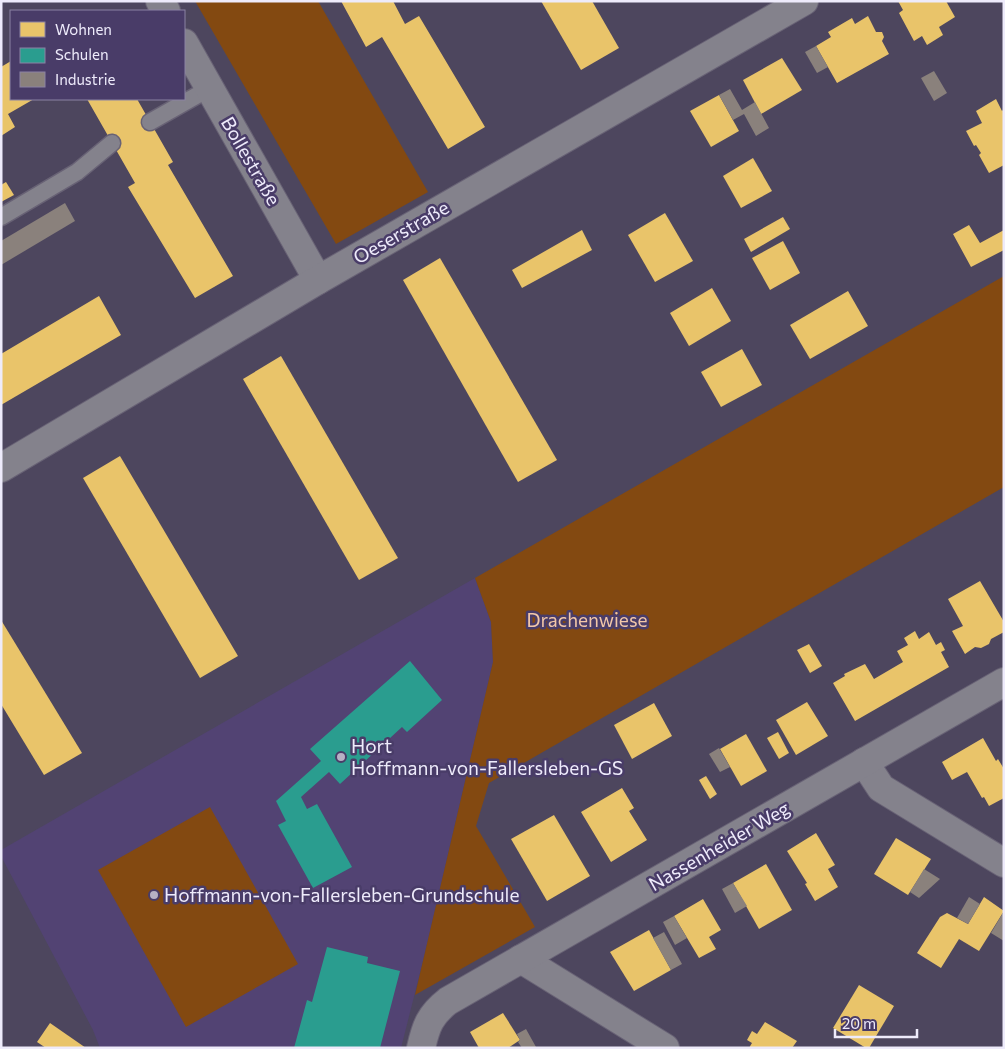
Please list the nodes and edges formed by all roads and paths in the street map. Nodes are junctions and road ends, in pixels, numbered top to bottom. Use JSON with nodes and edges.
{"nodes":[{"id":1,"x":804,"y":1,"type":"edge"},
{"id":2,"x":185,"y":45,"type":"edge"},
{"id":3,"x":210,"y":88,"type":"junction"},
{"id":4,"x":150,"y":122,"type":"dead end"},
{"id":5,"x":112,"y":143,"type":"dead end"},
{"id":6,"x":1,"y":217,"type":"edge"},
{"id":7,"x":318,"y":280,"type":"junction"},
{"id":8,"x":1,"y":468,"type":"edge"},
{"id":9,"x":1004,"y":682,"type":"edge"},
{"id":10,"x":864,"y":762,"type":"junction"},
{"id":11,"x":1004,"y":863,"type":"edge"},
{"id":12,"x":521,"y":959,"type":"junction"},
{"id":13,"x":421,"y":1048,"type":"edge"},
{"id":14,"x":665,"y":1048,"type":"edge"}],
"edges":[{"from":1,"to":7,"type":"street","name":"Oeserstraße"},
{"from":2,"to":3,"type":"street","name":"Bollestraße"},
{"from":3,"to":4,"type":"lane"},
{"from":3,"to":7,"type":"street","name":"Bollestraße"},
{"from":5,"to":6,"type":"lane"},
{"from":7,"to":8,"type":"street","name":"Oeserstraße"},
{"from":9,"to":10,"type":"street","name":"Nassenheider Weg"},
{"from":10,"to":11,"type":"street"},
{"from":10,"to":12,"type":"street","name":"Nassenheider Weg"},
{"from":12,"to":13,"type":"street","name":"Nassenheider Weg"},
{"from":12,"to":14,"type":"street"}]}
